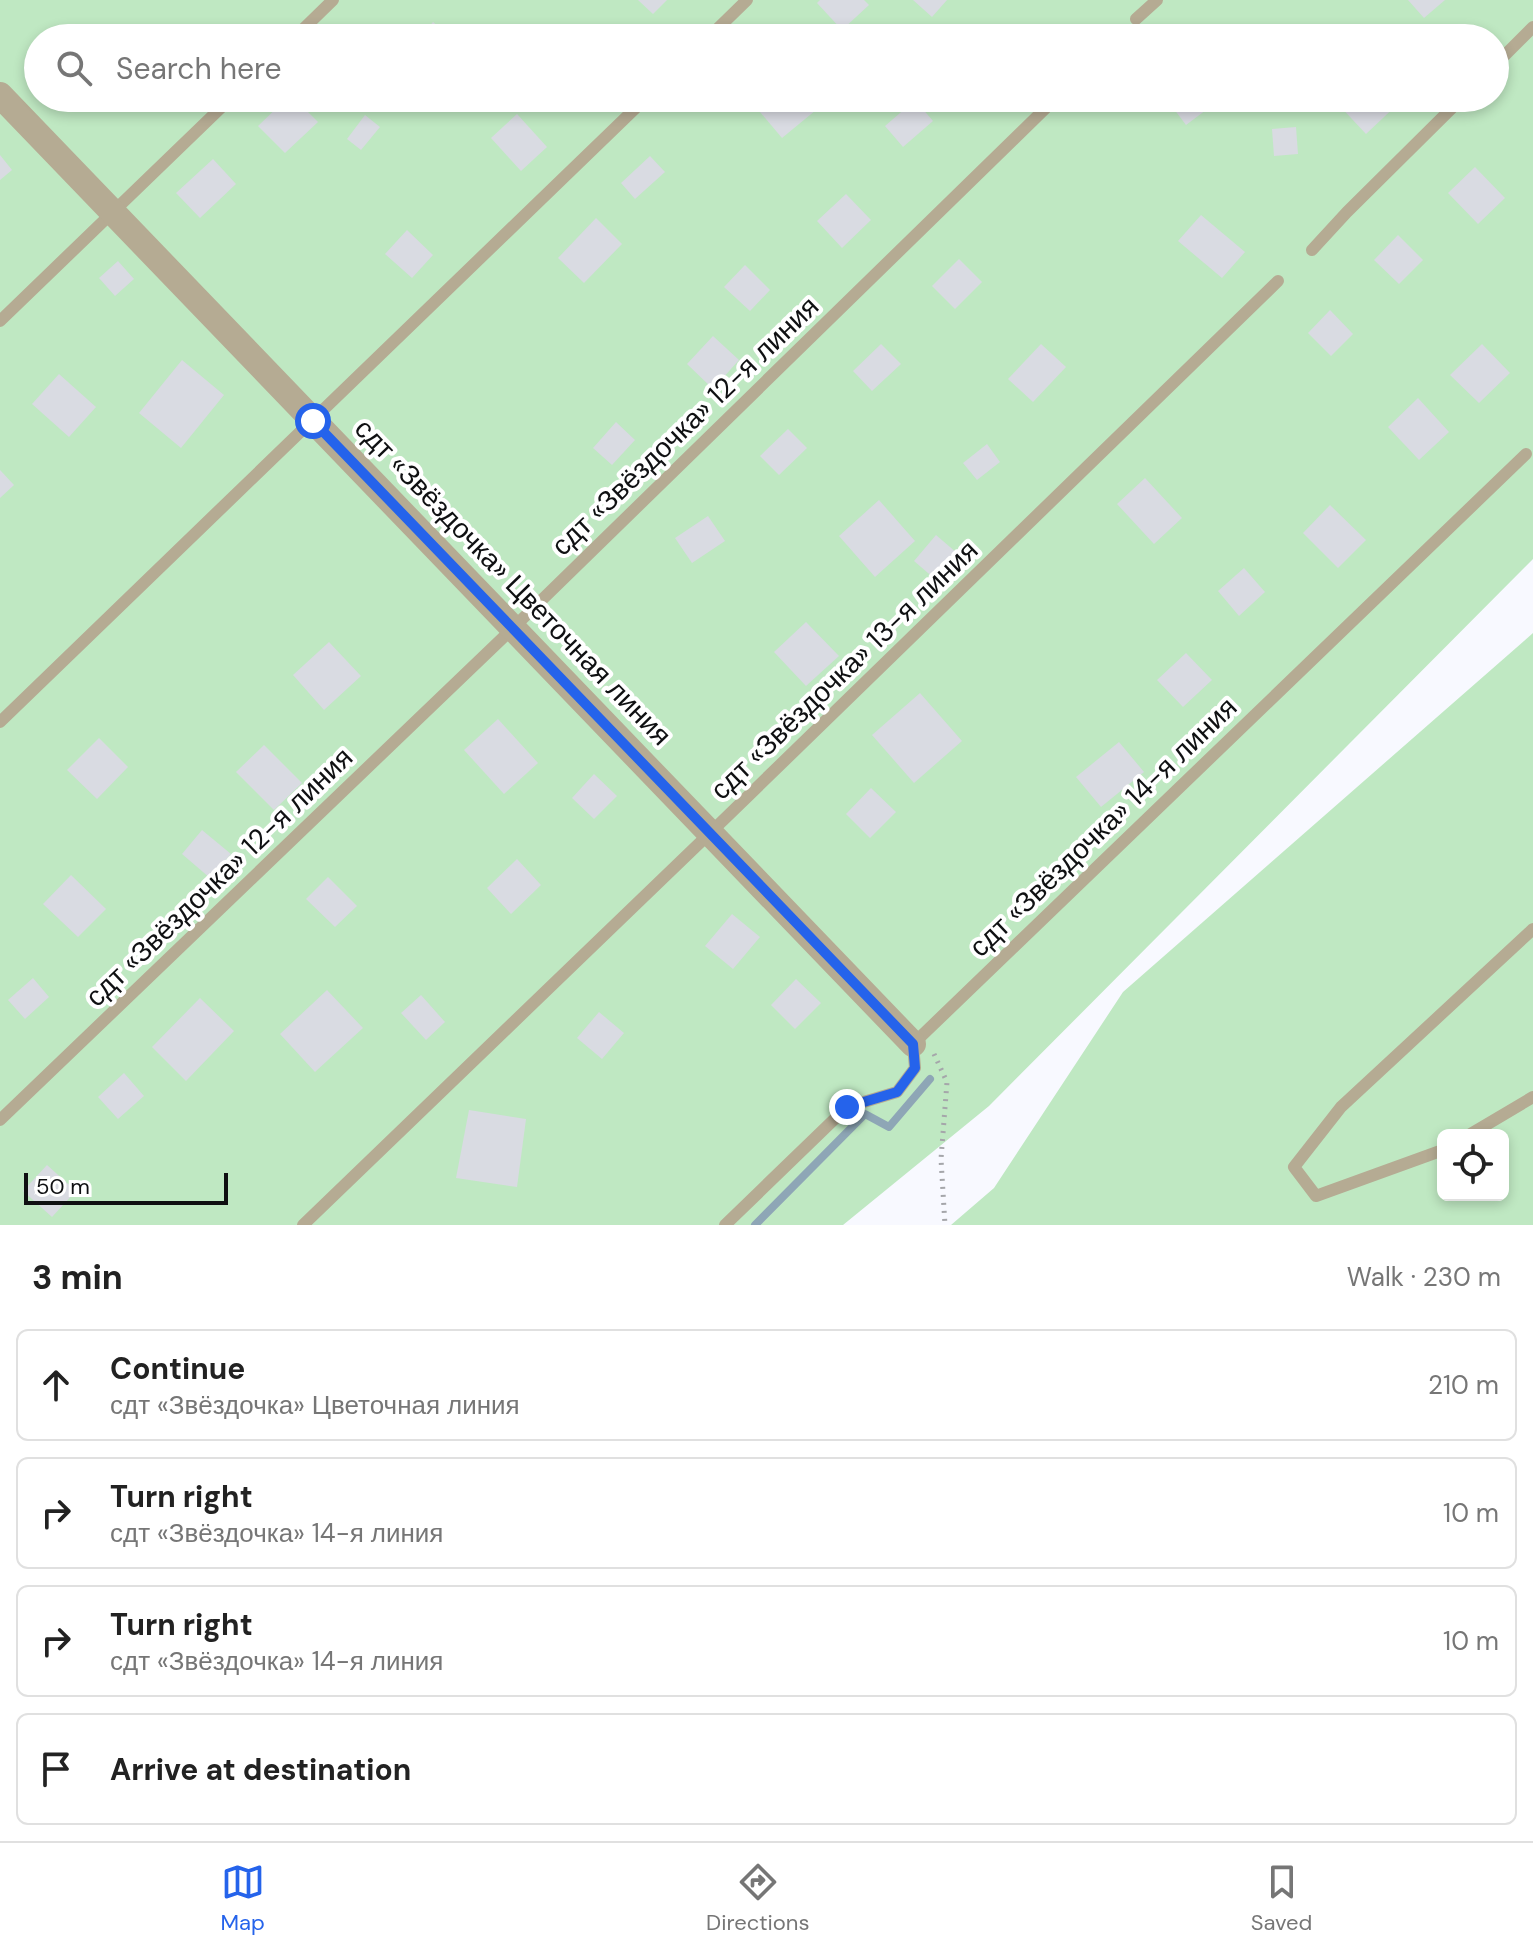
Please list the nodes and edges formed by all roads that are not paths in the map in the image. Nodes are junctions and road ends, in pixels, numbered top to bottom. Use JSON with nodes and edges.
{"nodes":[{"id":1,"x":333,"y":0,"type":"edge"},
{"id":2,"x":747,"y":0,"type":"edge"},
{"id":3,"x":1157,"y":0,"type":"edge"},
{"id":4,"x":1136,"y":19,"type":"dead end"},
{"id":5,"x":308,"y":24,"type":"edge"},
{"id":6,"x":722,"y":24,"type":"edge"},
{"id":7,"x":1533,"y":27,"type":"edge"},
{"id":8,"x":1509,"y":51,"type":"edge"},
{"id":9,"x":0,"y":95,"type":"edge"},
{"id":10,"x":216,"y":112,"type":"edge"},
{"id":11,"x":632,"y":112,"type":"edge"},
{"id":12,"x":1042,"y":112,"type":"edge"},
{"id":13,"x":1448,"y":112,"type":"edge"},
{"id":14,"x":112,"y":212,"type":"junction"},
{"id":15,"x":1312,"y":250,"type":"dead end"},
{"id":16,"x":1278,"y":281,"type":"dead end"},
{"id":17,"x":0,"y":321,"type":"edge"},
{"id":18,"x":313,"y":421,"type":"junction"},
{"id":19,"x":1526,"y":454,"type":"dead end"},
{"id":20,"x":513,"y":628,"type":"junction"},
{"id":21,"x":0,"y":722,"type":"edge"},
{"id":22,"x":710,"y":833,"type":"junction"},
{"id":23,"x":1533,"y":929,"type":"edge"},
{"id":24,"x":913,"y":1044,"type":"junction"},
{"id":25,"x":1533,"y":1097,"type":"edge"},
{"id":26,"x":0,"y":1120,"type":"edge"},
{"id":27,"x":1479,"y":1129,"type":"edge"},
{"id":28,"x":1437,"y":1152,"type":"edge"},
{"id":29,"x":303,"y":1225,"type":"edge"},
{"id":30,"x":725,"y":1225,"type":"edge"}],
"edges":[{"from":1,"to":5,"type":"lane"},
{"from":2,"to":6,"type":"lane"},
{"from":3,"to":4,"type":"lane"},
{"from":7,"to":8,"type":"lane"},
{"from":9,"to":14,"type":"street","name":"сдт «Звёздочка» Цветочная линия"},
{"from":10,"to":14,"type":"lane"},
{"from":11,"to":18,"type":"lane"},
{"from":12,"to":20,"type":"lane","name":"сдт «Звёздочка» 12-я линия"},
{"from":13,"to":15,"type":"lane"},
{"from":14,"to":17,"type":"lane"},
{"from":14,"to":18,"type":"street","name":"сдт «Звёздочка» Цветочная линия"},
{"from":16,"to":22,"type":"lane","name":"сдт «Звёздочка» 13-я линия"},
{"from":18,"to":20,"type":"street","name":"сдт «Звёздочка» Цветочная линия"},
{"from":18,"to":21,"type":"lane"},
{"from":19,"to":24,"type":"lane","name":"сдт «Звёздочка» 14-я линия"},
{"from":20,"to":22,"type":"street","name":"сдт «Звёздочка» Цветочная линия"},
{"from":20,"to":26,"type":"lane","name":"сдт «Звёздочка» 12-я линия"},
{"from":22,"to":24,"type":"street","name":"сдт «Звёздочка» Цветочная линия"},
{"from":22,"to":29,"type":"lane","name":"сдт «Звёздочка» 13-я линия"},
{"from":23,"to":28,"type":"lane"},
{"from":24,"to":30,"type":"lane"},
{"from":25,"to":27,"type":"lane"}]}
